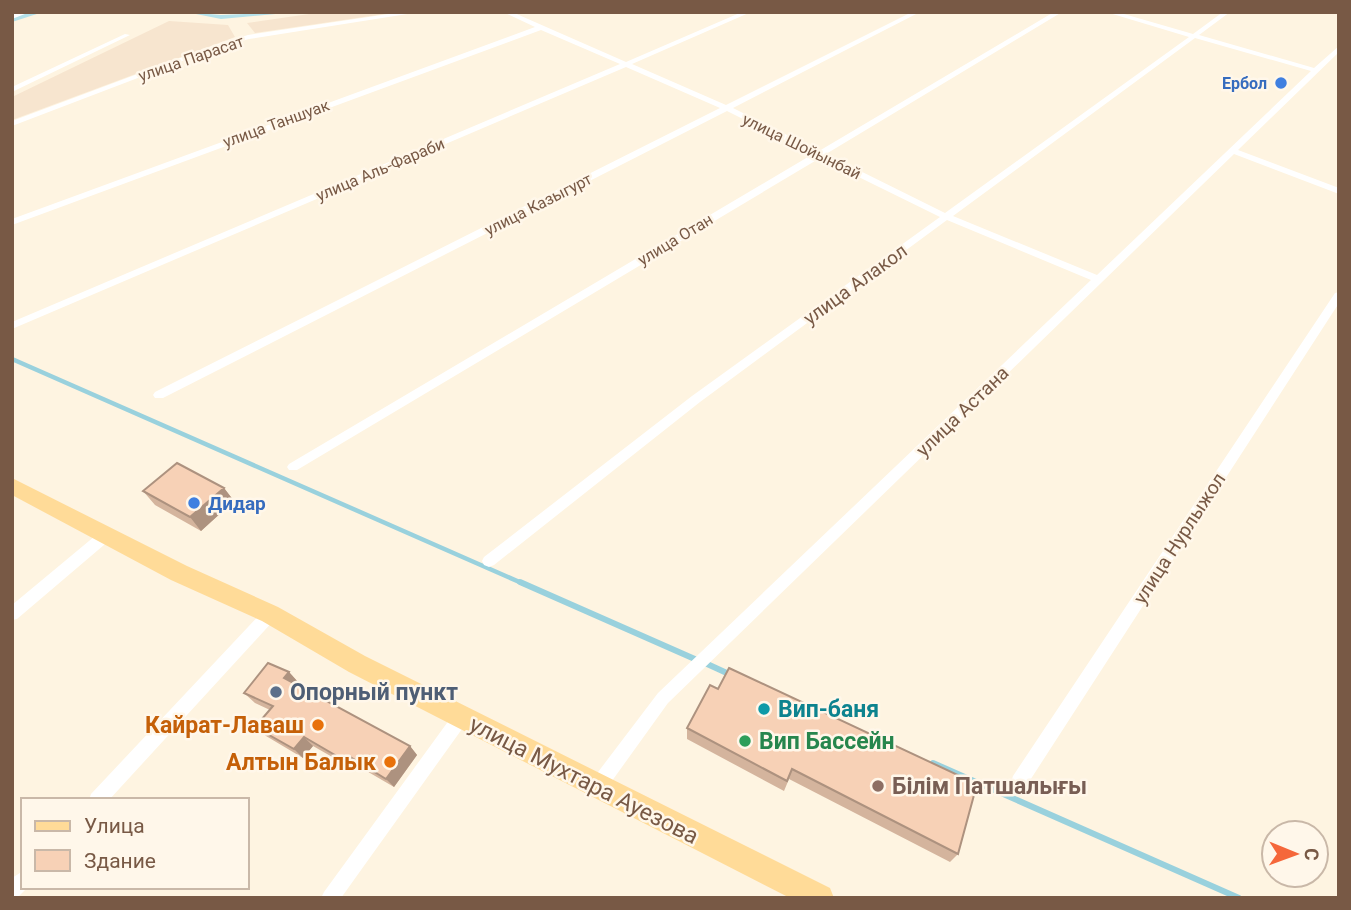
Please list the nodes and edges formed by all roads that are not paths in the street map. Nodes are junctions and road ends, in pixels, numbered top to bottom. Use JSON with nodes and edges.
{"nodes":[{"id":1,"x":27,"y":12,"type":"edge"},
{"id":2,"x":417,"y":12,"type":"edge"},
{"id":3,"x":506,"y":12,"type":"edge"},
{"id":4,"x":748,"y":12,"type":"edge"},
{"id":5,"x":917,"y":12,"type":"edge"},
{"id":6,"x":1059,"y":12,"type":"edge"},
{"id":7,"x":1109,"y":12,"type":"edge"},
{"id":8,"x":1227,"y":12,"type":"edge"},
{"id":9,"x":12,"y":17,"type":"edge"},
{"id":10,"x":542,"y":27,"type":"junction"},
{"id":11,"x":127,"y":35,"type":"dead end"},
{"id":12,"x":1195,"y":37,"type":"junction"},
{"id":13,"x":1339,"y":48,"type":"edge"},
{"id":14,"x":625,"y":65,"type":"junction"},
{"id":15,"x":1314,"y":70,"type":"junction"},
{"id":16,"x":12,"y":90,"type":"edge"},
{"id":17,"x":726,"y":108,"type":"junction"},
{"id":18,"x":12,"y":124,"type":"edge"},
{"id":19,"x":1231,"y":150,"type":"junction"},
{"id":20,"x":817,"y":154,"type":"junction"},
{"id":21,"x":1339,"y":191,"type":"edge"},
{"id":22,"x":947,"y":217,"type":"junction"},
{"id":23,"x":12,"y":222,"type":"edge"},
{"id":24,"x":1098,"y":279,"type":"junction"},
{"id":25,"x":1339,"y":295,"type":"edge"},
{"id":26,"x":12,"y":326,"type":"edge"},
{"id":27,"x":159,"y":395,"type":"dead end"},
{"id":28,"x":293,"y":467,"type":"dead end"},
{"id":29,"x":12,"y":486,"type":"edge"},
{"id":30,"x":106,"y":535,"type":"junction"},
{"id":31,"x":489,"y":561,"type":"dead end"},
{"id":32,"x":12,"y":614,"type":"edge"},
{"id":33,"x":270,"y":614,"type":"junction"},
{"id":34,"x":461,"y":717,"type":"junction"},
{"id":35,"x":1019,"y":782,"type":"dead end"},
{"id":36,"x":598,"y":786,"type":"junction"},
{"id":37,"x":99,"y":798,"type":"edge"},
{"id":38,"x":330,"y":898,"type":"edge"},
{"id":39,"x":820,"y":898,"type":"edge"}],
"edges":[{"from":1,"to":9,"type":"street"},
{"from":2,"to":18,"type":"street","name":"улица Парасат"},
{"from":3,"to":10,"type":"street","name":"улица Шойынбай"},
{"from":4,"to":14,"type":"street","name":"улица Аль-Фараби"},
{"from":5,"to":17,"type":"street","name":"улица Казыгурт"},
{"from":6,"to":20,"type":"street","name":"улица Отан"},
{"from":7,"to":12,"type":"street"},
{"from":8,"to":12,"type":"street","name":"улица Алакол"},
{"from":10,"to":14,"type":"street","name":"улица Шойынбай"},
{"from":10,"to":23,"type":"street","name":"улица Таншуак"},
{"from":11,"to":16,"type":"street"},
{"from":12,"to":15,"type":"street"},
{"from":12,"to":22,"type":"street","name":"улица Алакол"},
{"from":13,"to":15,"type":"street","name":"улица Астана"},
{"from":14,"to":17,"type":"street","name":"улица Шойынбай"},
{"from":14,"to":26,"type":"street","name":"улица Аль-Фараби"},
{"from":15,"to":19,"type":"street","name":"улица Астана"},
{"from":17,"to":20,"type":"street","name":"улица Шойынбай"},
{"from":17,"to":27,"type":"street","name":"улица Казыгурт"},
{"from":19,"to":21,"type":"street"},
{"from":19,"to":24,"type":"street","name":"улица Астана"},
{"from":20,"to":22,"type":"street","name":"улица Шойынбай"},
{"from":20,"to":28,"type":"street","name":"улица Отан"},
{"from":22,"to":24,"type":"street","name":"улица Шойынбай"},
{"from":22,"to":31,"type":"street","name":"улица Алакол"},
{"from":24,"to":36,"type":"street","name":"улица Астана"},
{"from":25,"to":35,"type":"street","name":"улица Нурлыжол"},
{"from":29,"to":30,"type":"main road","name":"улица Мухтара Ауезова"},
{"from":30,"to":32,"type":"street"},
{"from":30,"to":33,"type":"main road","name":"улица Мухтара Ауезова"},
{"from":33,"to":34,"type":"main road","name":"улица Мухтара Ауезова"},
{"from":33,"to":37,"type":"street"},
{"from":34,"to":36,"type":"main road","name":"улица Мухтара Ауезова"},
{"from":34,"to":38,"type":"street"},
{"from":36,"to":39,"type":"main road","name":"улица Мухтара Ауезова"}]}
